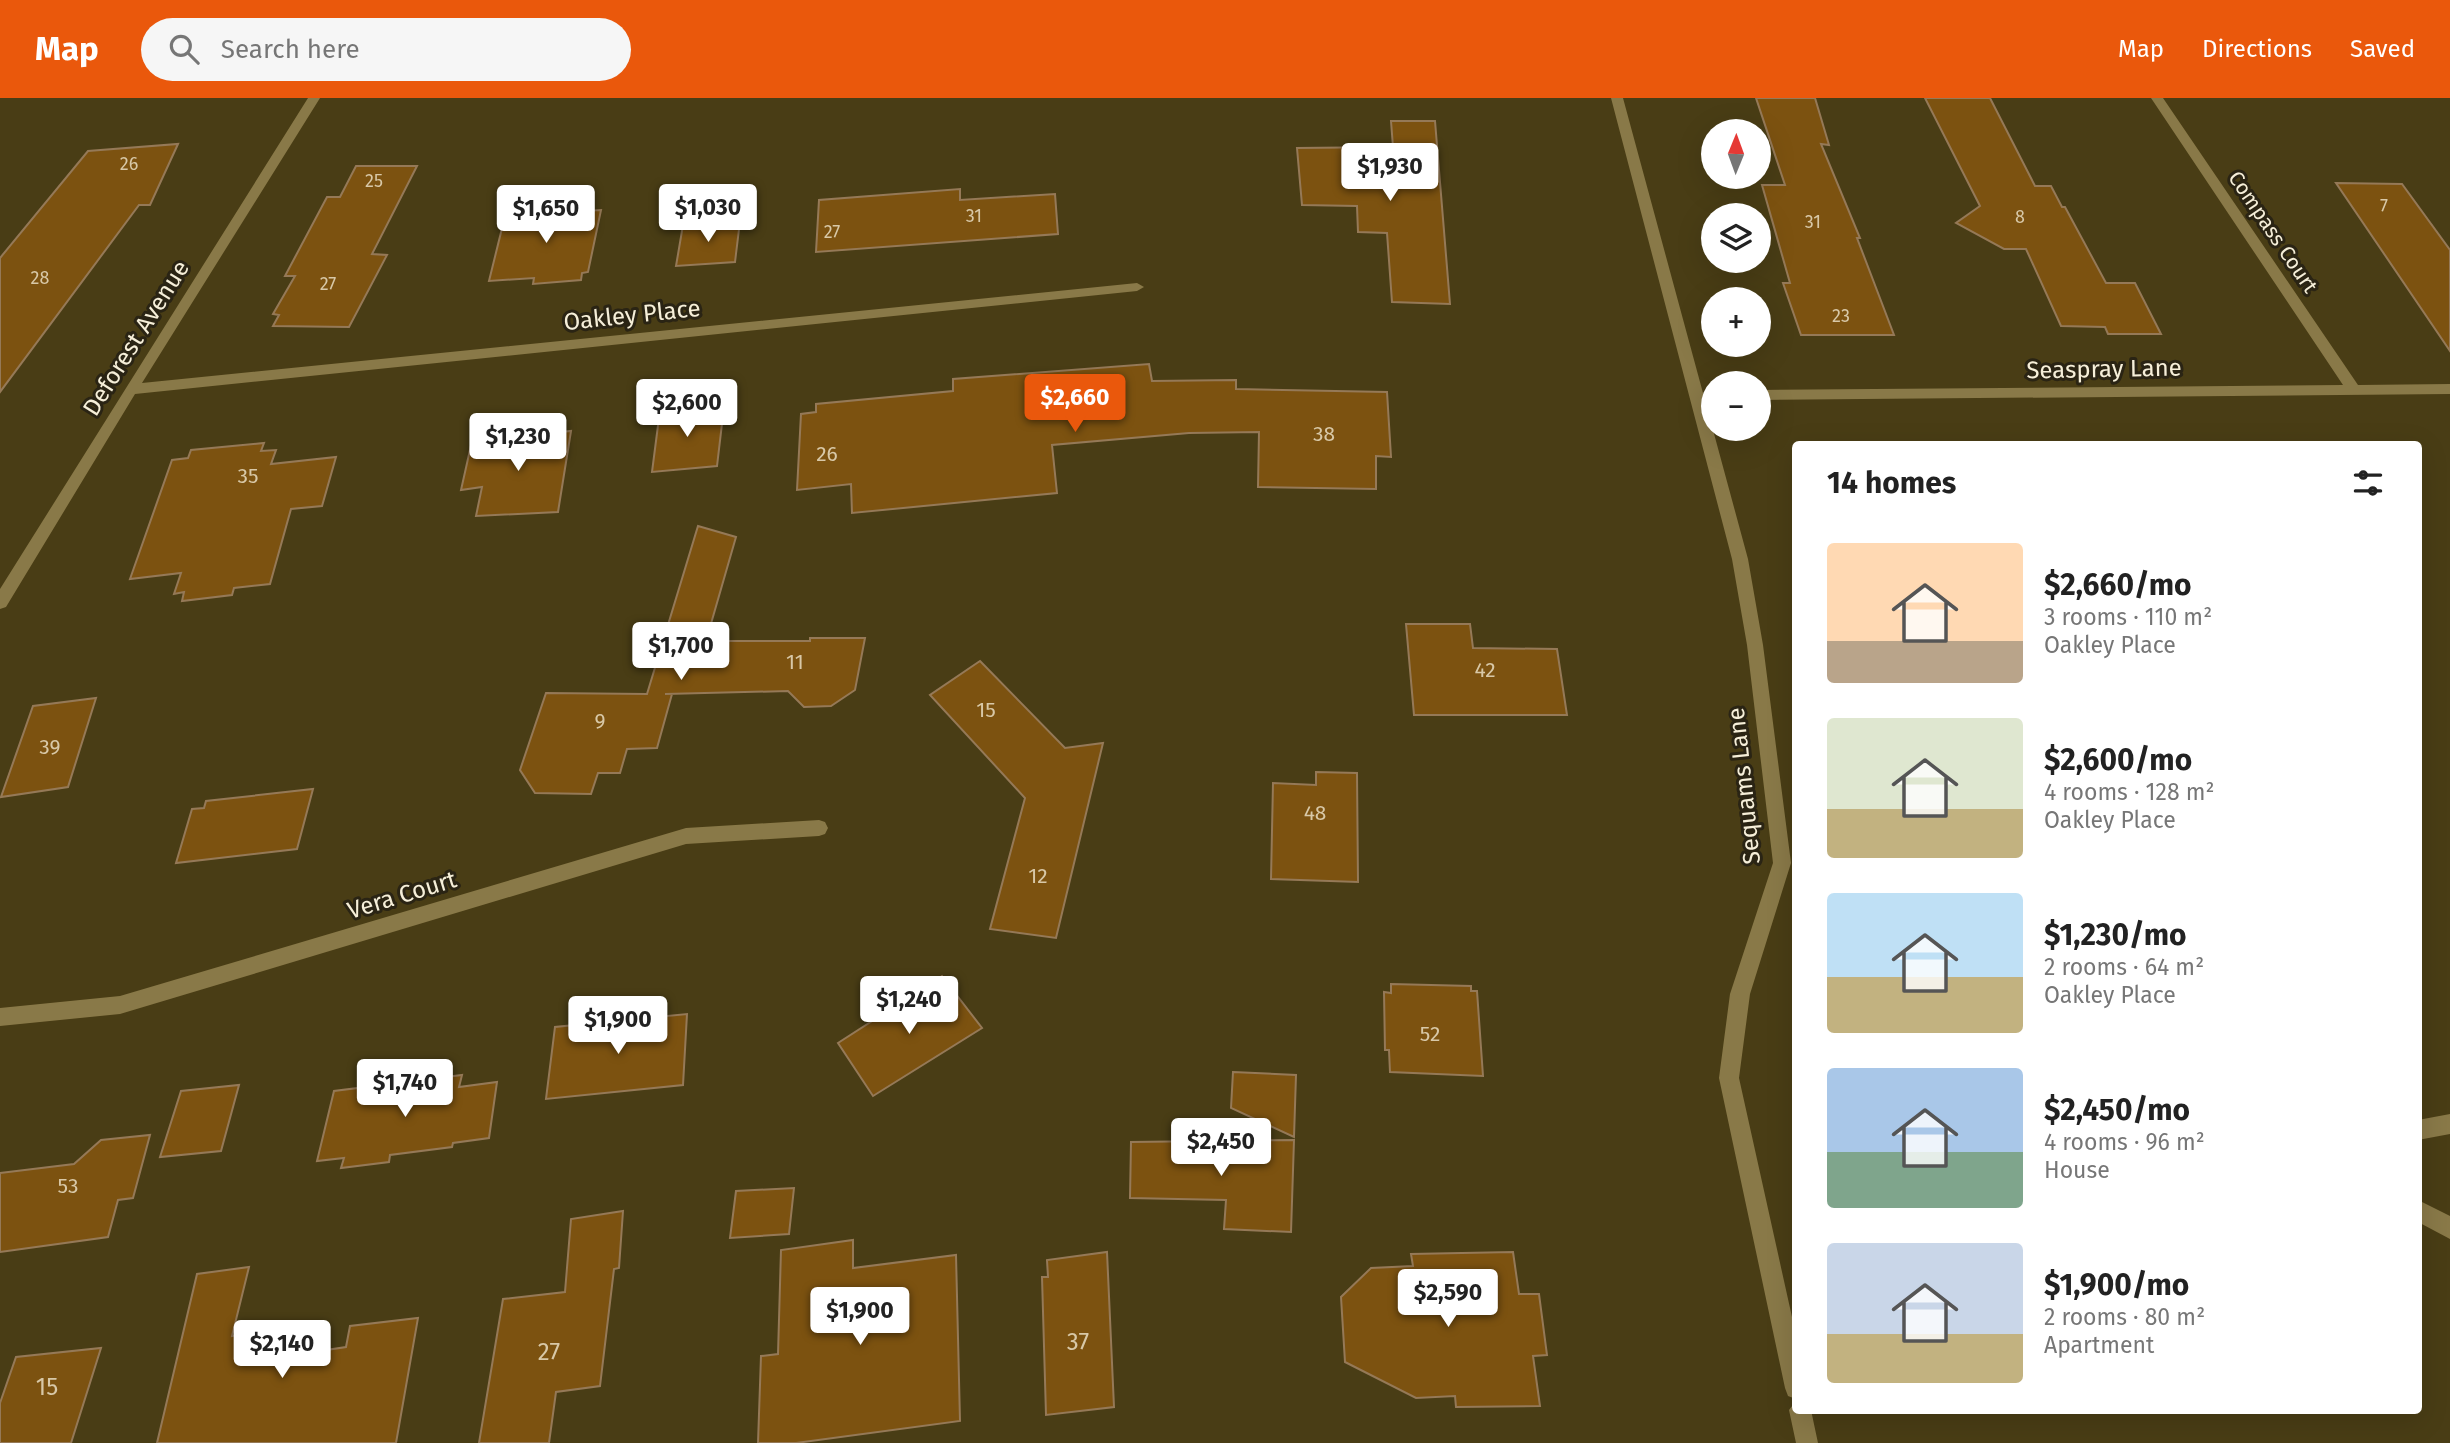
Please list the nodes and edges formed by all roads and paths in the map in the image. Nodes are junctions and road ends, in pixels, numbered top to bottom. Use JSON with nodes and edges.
{"nodes":[{"id":1,"x":314,"y":98,"type":"edge"},
{"id":2,"x":1617,"y":98,"type":"edge"},
{"id":3,"x":2157,"y":98,"type":"edge"},
{"id":4,"x":1137,"y":286,"type":"dead end"},
{"id":5,"x":1701,"y":382,"type":"edge"},
{"id":6,"x":131,"y":388,"type":"junction"},
{"id":7,"x":2450,"y":389,"type":"edge"},
{"id":8,"x":2354,"y":390,"type":"junction"},
{"id":9,"x":1771,"y":395,"type":"edge"},
{"id":10,"x":1715,"y":441,"type":"edge"},
{"id":11,"x":0,"y":603,"type":"edge"},
{"id":12,"x":819,"y":828,"type":"dead end"},
{"id":13,"x":1789,"y":867,"type":"edge"},
{"id":14,"x":0,"y":1017,"type":"edge"},
{"id":15,"x":2450,"y":1125,"type":"edge"},
{"id":16,"x":2422,"y":1129,"type":"edge"},
{"id":17,"x":2422,"y":1212,"type":"edge"},
{"id":18,"x":2450,"y":1227,"type":"edge"},
{"id":19,"x":1792,"y":1369,"type":"edge"},
{"id":20,"x":1801,"y":1414,"type":"edge"},
{"id":21,"x":1807,"y":1443,"type":"edge"}],
"edges":[{"from":1,"to":6,"type":"street","name":"Deforest Avenue"},
{"from":2,"to":5,"type":"street","name":"Sequams Lane"},
{"from":3,"to":8,"type":"street","name":"Compass Court"},
{"from":4,"to":6,"type":"street","name":"Oakley Place"},
{"from":6,"to":11,"type":"street","name":"Deforest Avenue"},
{"from":7,"to":8,"type":"street","name":"Seaspray Lane"},
{"from":8,"to":9,"type":"street","name":"Seaspray Lane"},
{"from":10,"to":13,"type":"street","name":"Sequams Lane"},
{"from":12,"to":14,"type":"street","name":"Vera Court"},
{"from":13,"to":19,"type":"street","name":"Sequams Lane"},
{"from":15,"to":16,"type":"street"},
{"from":17,"to":18,"type":"street"},
{"from":20,"to":21,"type":"street"}]}
